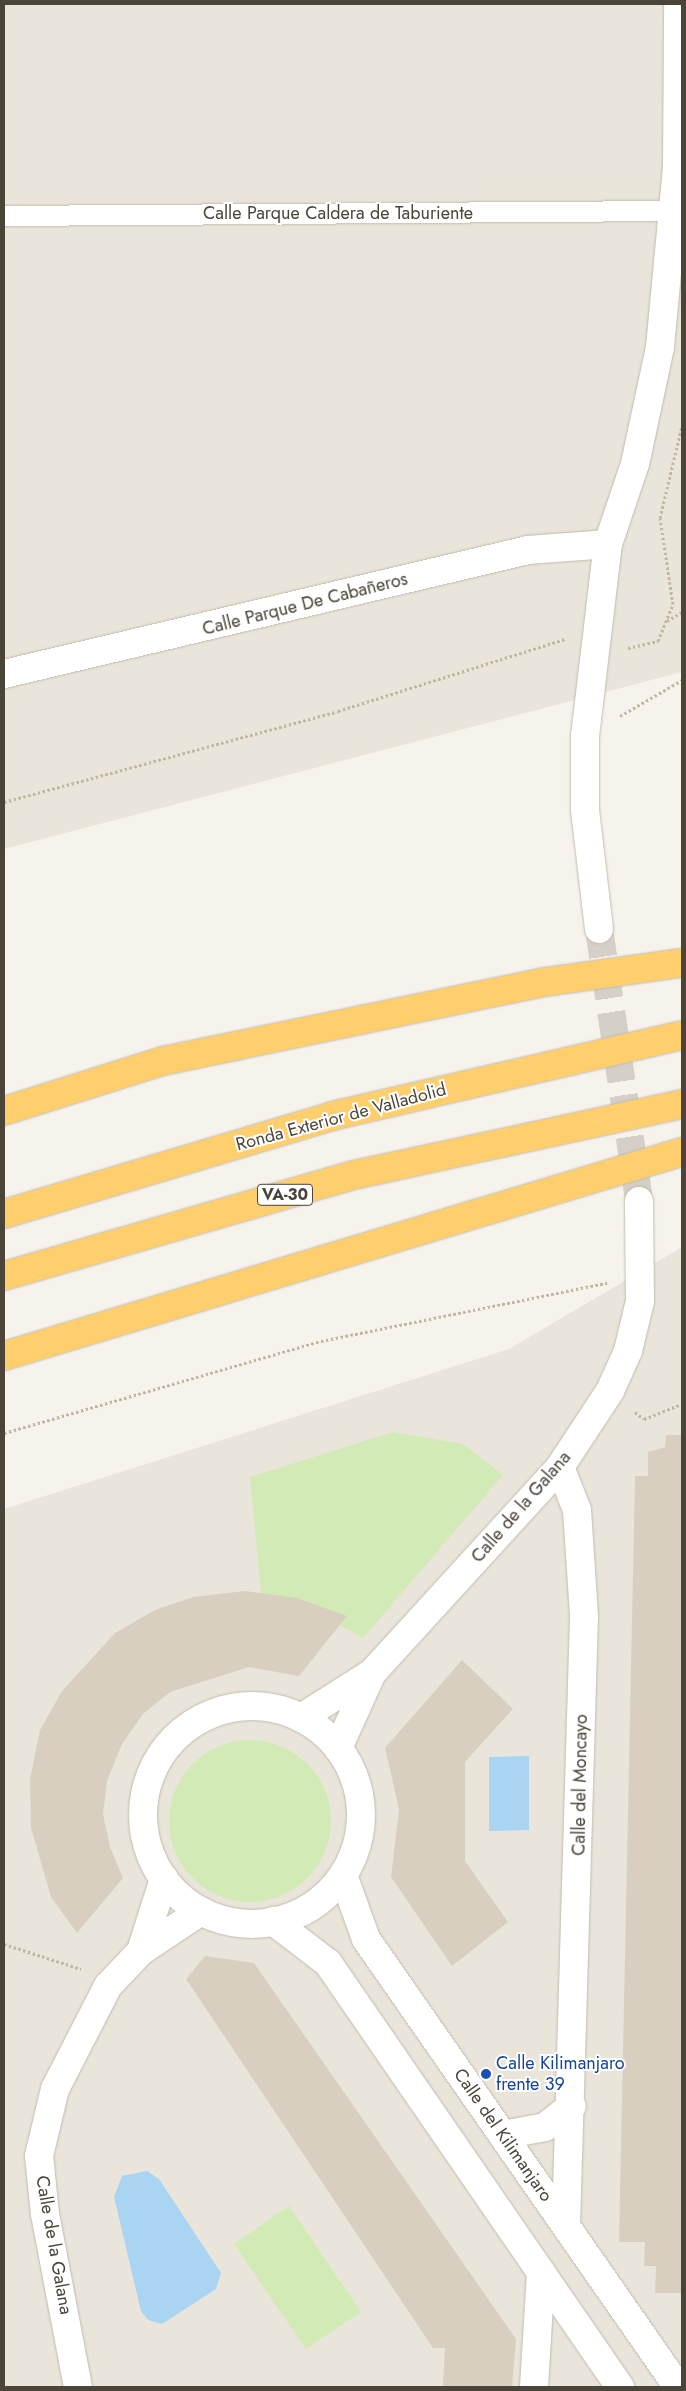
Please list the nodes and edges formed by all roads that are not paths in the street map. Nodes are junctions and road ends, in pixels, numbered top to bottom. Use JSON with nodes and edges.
{"nodes":[{"id":1,"x":678,"y":4,"type":"edge"},
{"id":2,"x":672,"y":211,"type":"junction"},
{"id":3,"x":4,"y":216,"type":"edge"},
{"id":4,"x":608,"y":544,"type":"junction"},
{"id":5,"x":4,"y":674,"type":"edge"},
{"id":6,"x":598,"y":929,"type":"tunnel mouth"},
{"id":7,"x":682,"y":963,"type":"edge"},
{"id":8,"x":682,"y":1035,"type":"edge"},
{"id":9,"x":682,"y":1104,"type":"edge"},
{"id":10,"x":4,"y":1111,"type":"edge"},
{"id":11,"x":682,"y":1152,"type":"edge"},
{"id":12,"x":639,"y":1201,"type":"tunnel mouth"},
{"id":13,"x":4,"y":1214,"type":"edge"},
{"id":14,"x":4,"y":1276,"type":"edge"},
{"id":15,"x":4,"y":1356,"type":"edge"},
{"id":16,"x":560,"y":1467,"type":"junction"},
{"id":17,"x":372,"y":1673,"type":"junction"},
{"id":18,"x":301,"y":1718,"type":"junction"},
{"id":19,"x":338,"y":1748,"type":"junction"},
{"id":20,"x":343,"y":1875,"type":"junction"},
{"id":21,"x":164,"y":1879,"type":"junction"},
{"id":22,"x":201,"y":1911,"type":"junction"},
{"id":23,"x":274,"y":1921,"type":"junction"},
{"id":24,"x":141,"y":1951,"type":"junction"},
{"id":25,"x":572,"y":2106,"type":"junction"},
{"id":26,"x":503,"y":2136,"type":"junction"},
{"id":27,"x":566,"y":2226,"type":"junction"},
{"id":28,"x":541,"y":2272,"type":"junction"},
{"id":29,"x":78,"y":2387,"type":"edge"},
{"id":30,"x":534,"y":2387,"type":"edge"},
{"id":31,"x":620,"y":2387,"type":"edge"},
{"id":32,"x":678,"y":2387,"type":"edge"}],
"edges":[{"from":1,"to":2,"type":"street"},
{"from":2,"to":3,"type":"lane","name":"Calle Parque Caldera de Taburiente"},
{"from":2,"to":4,"type":"street"},
{"from":4,"to":5,"type":"street","name":"Calle Parque De Cabañeros"},
{"from":4,"to":6,"type":"street"},
{"from":7,"to":10,"type":"highway"},
{"from":8,"to":13,"type":"highway","name":"Ronda Exterior de Valladolid"},
{"from":9,"to":14,"type":"highway","number":"VA-30"},
{"from":11,"to":15,"type":"highway"},
{"from":12,"to":16,"type":"street","name":"Calle de la Galana"},
{"from":16,"to":17,"type":"street","name":"Calle de la Galana"},
{"from":16,"to":25,"type":"street","name":"Calle del Moncayo"},
{"from":17,"to":18,"type":"street","name":"Calle de la Galana"},
{"from":17,"to":19,"type":"street","name":"Calle de la Galana"},
{"from":18,"to":19,"type":"street"},
{"from":18,"to":21,"type":"street"},
{"from":19,"to":20,"type":"street"},
{"from":20,"to":23,"type":"street"},
{"from":20,"to":26,"type":"street","name":"Calle del Kilimanjaro"},
{"from":21,"to":22,"type":"street"},
{"from":21,"to":24,"type":"street","name":"Calle de la Galana"},
{"from":22,"to":23,"type":"street"},
{"from":22,"to":24,"type":"street","name":"Calle de la Galana"},
{"from":23,"to":28,"type":"street"},
{"from":24,"to":29,"type":"street","name":"Calle de la Galana"},
{"from":25,"to":26,"type":"street"},
{"from":25,"to":27,"type":"street","name":"Calle del Moncayo"},
{"from":26,"to":27,"type":"street","name":"Calle del Kilimanjaro"},
{"from":27,"to":32,"type":"street","name":"Calle del Kilimanjaro"},
{"from":28,"to":30,"type":"street"},
{"from":28,"to":31,"type":"street"}]}
